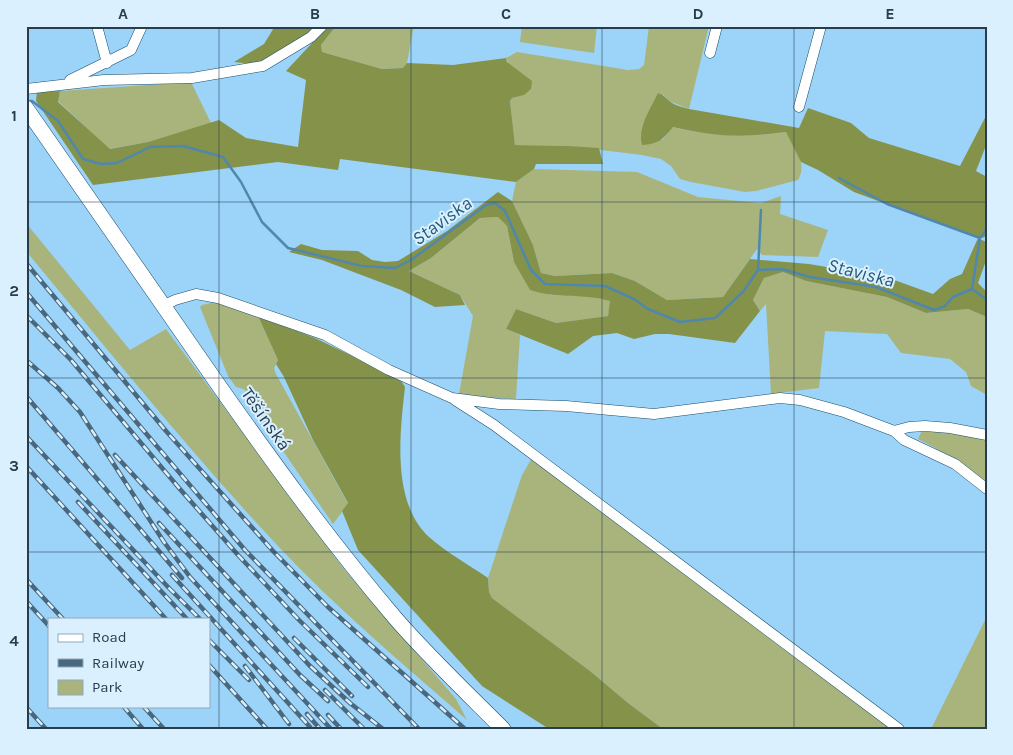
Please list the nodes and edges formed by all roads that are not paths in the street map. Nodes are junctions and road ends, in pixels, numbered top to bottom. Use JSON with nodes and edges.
{"nodes":[{"id":1,"x":97,"y":26,"type":"edge"},
{"id":2,"x":142,"y":26,"type":"edge"},
{"id":3,"x":322,"y":26,"type":"edge"},
{"id":4,"x":717,"y":26,"type":"edge"},
{"id":5,"x":821,"y":26,"type":"edge"},
{"id":6,"x":710,"y":53,"type":"dead end"},
{"id":7,"x":107,"y":63,"type":"junction"},
{"id":8,"x":65,"y":83,"type":"junction"},
{"id":9,"x":26,"y":89,"type":"edge"},
{"id":10,"x":799,"y":107,"type":"dead end"},
{"id":11,"x":26,"y":108,"type":"edge"},
{"id":12,"x":163,"y":306,"type":"junction"},
{"id":13,"x":452,"y":398,"type":"junction"},
{"id":14,"x":894,"y":431,"type":"junction"},
{"id":15,"x":987,"y":435,"type":"edge"},
{"id":16,"x":987,"y":489,"type":"edge"},
{"id":17,"x":503,"y":729,"type":"edge"},
{"id":18,"x":899,"y":729,"type":"edge"}],
"edges":[{"from":1,"to":7,"type":"street"},
{"from":2,"to":7,"type":"street"},
{"from":3,"to":8,"type":"street"},
{"from":4,"to":6,"type":"street"},
{"from":5,"to":10,"type":"street"},
{"from":7,"to":8,"type":"street"},
{"from":8,"to":9,"type":"street"},
{"from":11,"to":12,"type":"main road","name":"Těšínská"},
{"from":12,"to":13,"type":"street"},
{"from":12,"to":17,"type":"main road","name":"Těšínská"},
{"from":13,"to":14,"type":"street"},
{"from":13,"to":18,"type":"street"},
{"from":14,"to":15,"type":"street"},
{"from":14,"to":16,"type":"street"}]}
